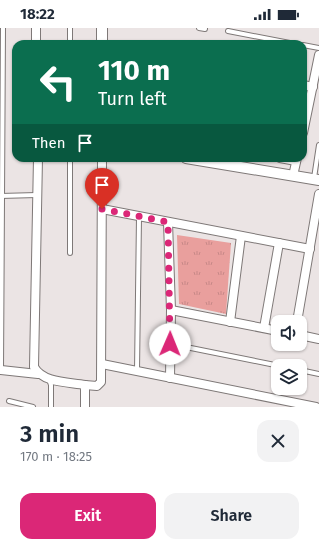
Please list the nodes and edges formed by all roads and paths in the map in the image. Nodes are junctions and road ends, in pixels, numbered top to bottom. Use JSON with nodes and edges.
{"nodes":[{"id":1,"x":3,"y":28,"type":"edge"},
{"id":2,"x":36,"y":28,"type":"edge"},
{"id":3,"x":70,"y":28,"type":"edge"},
{"id":4,"x":102,"y":28,"type":"edge"},
{"id":5,"x":199,"y":28,"type":"edge"},
{"id":6,"x":205,"y":29,"type":"dead end"},
{"id":7,"x":228,"y":31,"type":"dead end"},
{"id":8,"x":36,"y":40,"type":"edge"},
{"id":9,"x":70,"y":40,"type":"edge"},
{"id":10,"x":102,"y":40,"type":"edge"},
{"id":11,"x":274,"y":40,"type":"edge"},
{"id":12,"x":307,"y":46,"type":"edge"},
{"id":13,"x":319,"y":48,"type":"edge"},
{"id":14,"x":319,"y":55,"type":"edge"},
{"id":15,"x":307,"y":86,"type":"edge"},
{"id":16,"x":313,"y":87,"type":"junction"},
{"id":17,"x":307,"y":112,"type":"edge"},
{"id":18,"x":319,"y":145,"type":"edge"},
{"id":19,"x":38,"y":162,"type":"edge"},
{"id":20,"x":70,"y":162,"type":"edge"},
{"id":21,"x":102,"y":162,"type":"edge"},
{"id":22,"x":210,"y":162,"type":"edge"},
{"id":23,"x":296,"y":162,"type":"edge"},
{"id":24,"x":293,"y":176,"type":"junction"},
{"id":25,"x":316,"y":180,"type":"edge"},
{"id":26,"x":319,"y":194,"type":"edge"},
{"id":27,"x":1,"y":196,"type":"edge"},
{"id":28,"x":37,"y":196,"type":"junction"},
{"id":29,"x":102,"y":209,"type":"junction"},
{"id":30,"x":139,"y":216,"type":"junction"},
{"id":31,"x":168,"y":222,"type":"junction"},
{"id":32,"x":241,"y":236,"type":"junction"},
{"id":33,"x":279,"y":243,"type":"junction"},
{"id":34,"x":310,"y":248,"type":"junction"},
{"id":35,"x":70,"y":253,"type":"dead end"},
{"id":36,"x":171,"y":310,"type":"junction"},
{"id":37,"x":298,"y":315,"type":"edge"},
{"id":38,"x":230,"y":322,"type":"junction"},
{"id":39,"x":264,"y":328,"type":"junction"},
{"id":40,"x":271,"y":330,"type":"edge"},
{"id":41,"x":307,"y":337,"type":"edge"},
{"id":42,"x":319,"y":340,"type":"edge"},
{"id":43,"x":170,"y":344,"type":"junction"},
{"id":44,"x":102,"y":364,"type":"junction"},
{"id":45,"x":271,"y":364,"type":"edge"},
{"id":46,"x":1,"y":370,"type":"edge"},
{"id":47,"x":137,"y":371,"type":"junction"},
{"id":48,"x":307,"y":371,"type":"edge"},
{"id":49,"x":38,"y":374,"type":"junction"},
{"id":50,"x":319,"y":374,"type":"edge"},
{"id":51,"x":170,"y":378,"type":"junction"},
{"id":52,"x":49,"y":379,"type":"junction"},
{"id":53,"x":85,"y":385,"type":"junction"},
{"id":54,"x":9,"y":402,"type":"dead end"},
{"id":55,"x":33,"y":407,"type":"edge"},
{"id":56,"x":51,"y":407,"type":"edge"},
{"id":57,"x":85,"y":407,"type":"edge"},
{"id":58,"x":316,"y":407,"type":"edge"}],
"edges":[{"from":1,"to":27,"type":"lane"},
{"from":2,"to":8,"type":"street"},
{"from":3,"to":9,"type":"lane"},
{"from":4,"to":10,"type":"street"},
{"from":5,"to":6,"type":"lane"},
{"from":7,"to":11,"type":"lane"},
{"from":12,"to":13,"type":"lane"},
{"from":14,"to":16,"type":"street"},
{"from":15,"to":16,"type":"street"},
{"from":16,"to":17,"type":"street"},
{"from":18,"to":25,"type":"lane"},
{"from":19,"to":28,"type":"street"},
{"from":20,"to":35,"type":"lane"},
{"from":21,"to":29,"type":"street"},
{"from":22,"to":24,"type":"street"},
{"from":23,"to":24,"type":"street"},
{"from":24,"to":25,"type":"street"},
{"from":26,"to":34,"type":"street"},
{"from":27,"to":28,"type":"lane"},
{"from":27,"to":46,"type":"lane"},
{"from":28,"to":49,"type":"street"},
{"from":29,"to":30,"type":"street"},
{"from":29,"to":44,"type":"street"},
{"from":30,"to":31,"type":"street"},
{"from":30,"to":47,"type":"lane"},
{"from":31,"to":32,"type":"street"},
{"from":31,"to":36,"type":"street"},
{"from":32,"to":33,"type":"street"},
{"from":32,"to":38,"type":"street"},
{"from":33,"to":34,"type":"street"},
{"from":33,"to":39,"type":"street"},
{"from":34,"to":37,"type":"street"},
{"from":36,"to":38,"type":"street"},
{"from":36,"to":43,"type":"street"},
{"from":38,"to":39,"type":"street"},
{"from":39,"to":40,"type":"street"},
{"from":41,"to":42,"type":"street"},
{"from":43,"to":45,"type":"lane"},
{"from":43,"to":51,"type":"street"},
{"from":44,"to":47,"type":"street"},
{"from":44,"to":53,"type":"street"},
{"from":46,"to":49,"type":"street"},
{"from":47,"to":51,"type":"street"},
{"from":48,"to":50,"type":"lane"},
{"from":49,"to":52,"type":"street"},
{"from":51,"to":58,"type":"street"},
{"from":52,"to":53,"type":"street"},
{"from":52,"to":56,"type":"lane"},
{"from":53,"to":57,"type":"street"},
{"from":54,"to":55,"type":"lane"}]}
